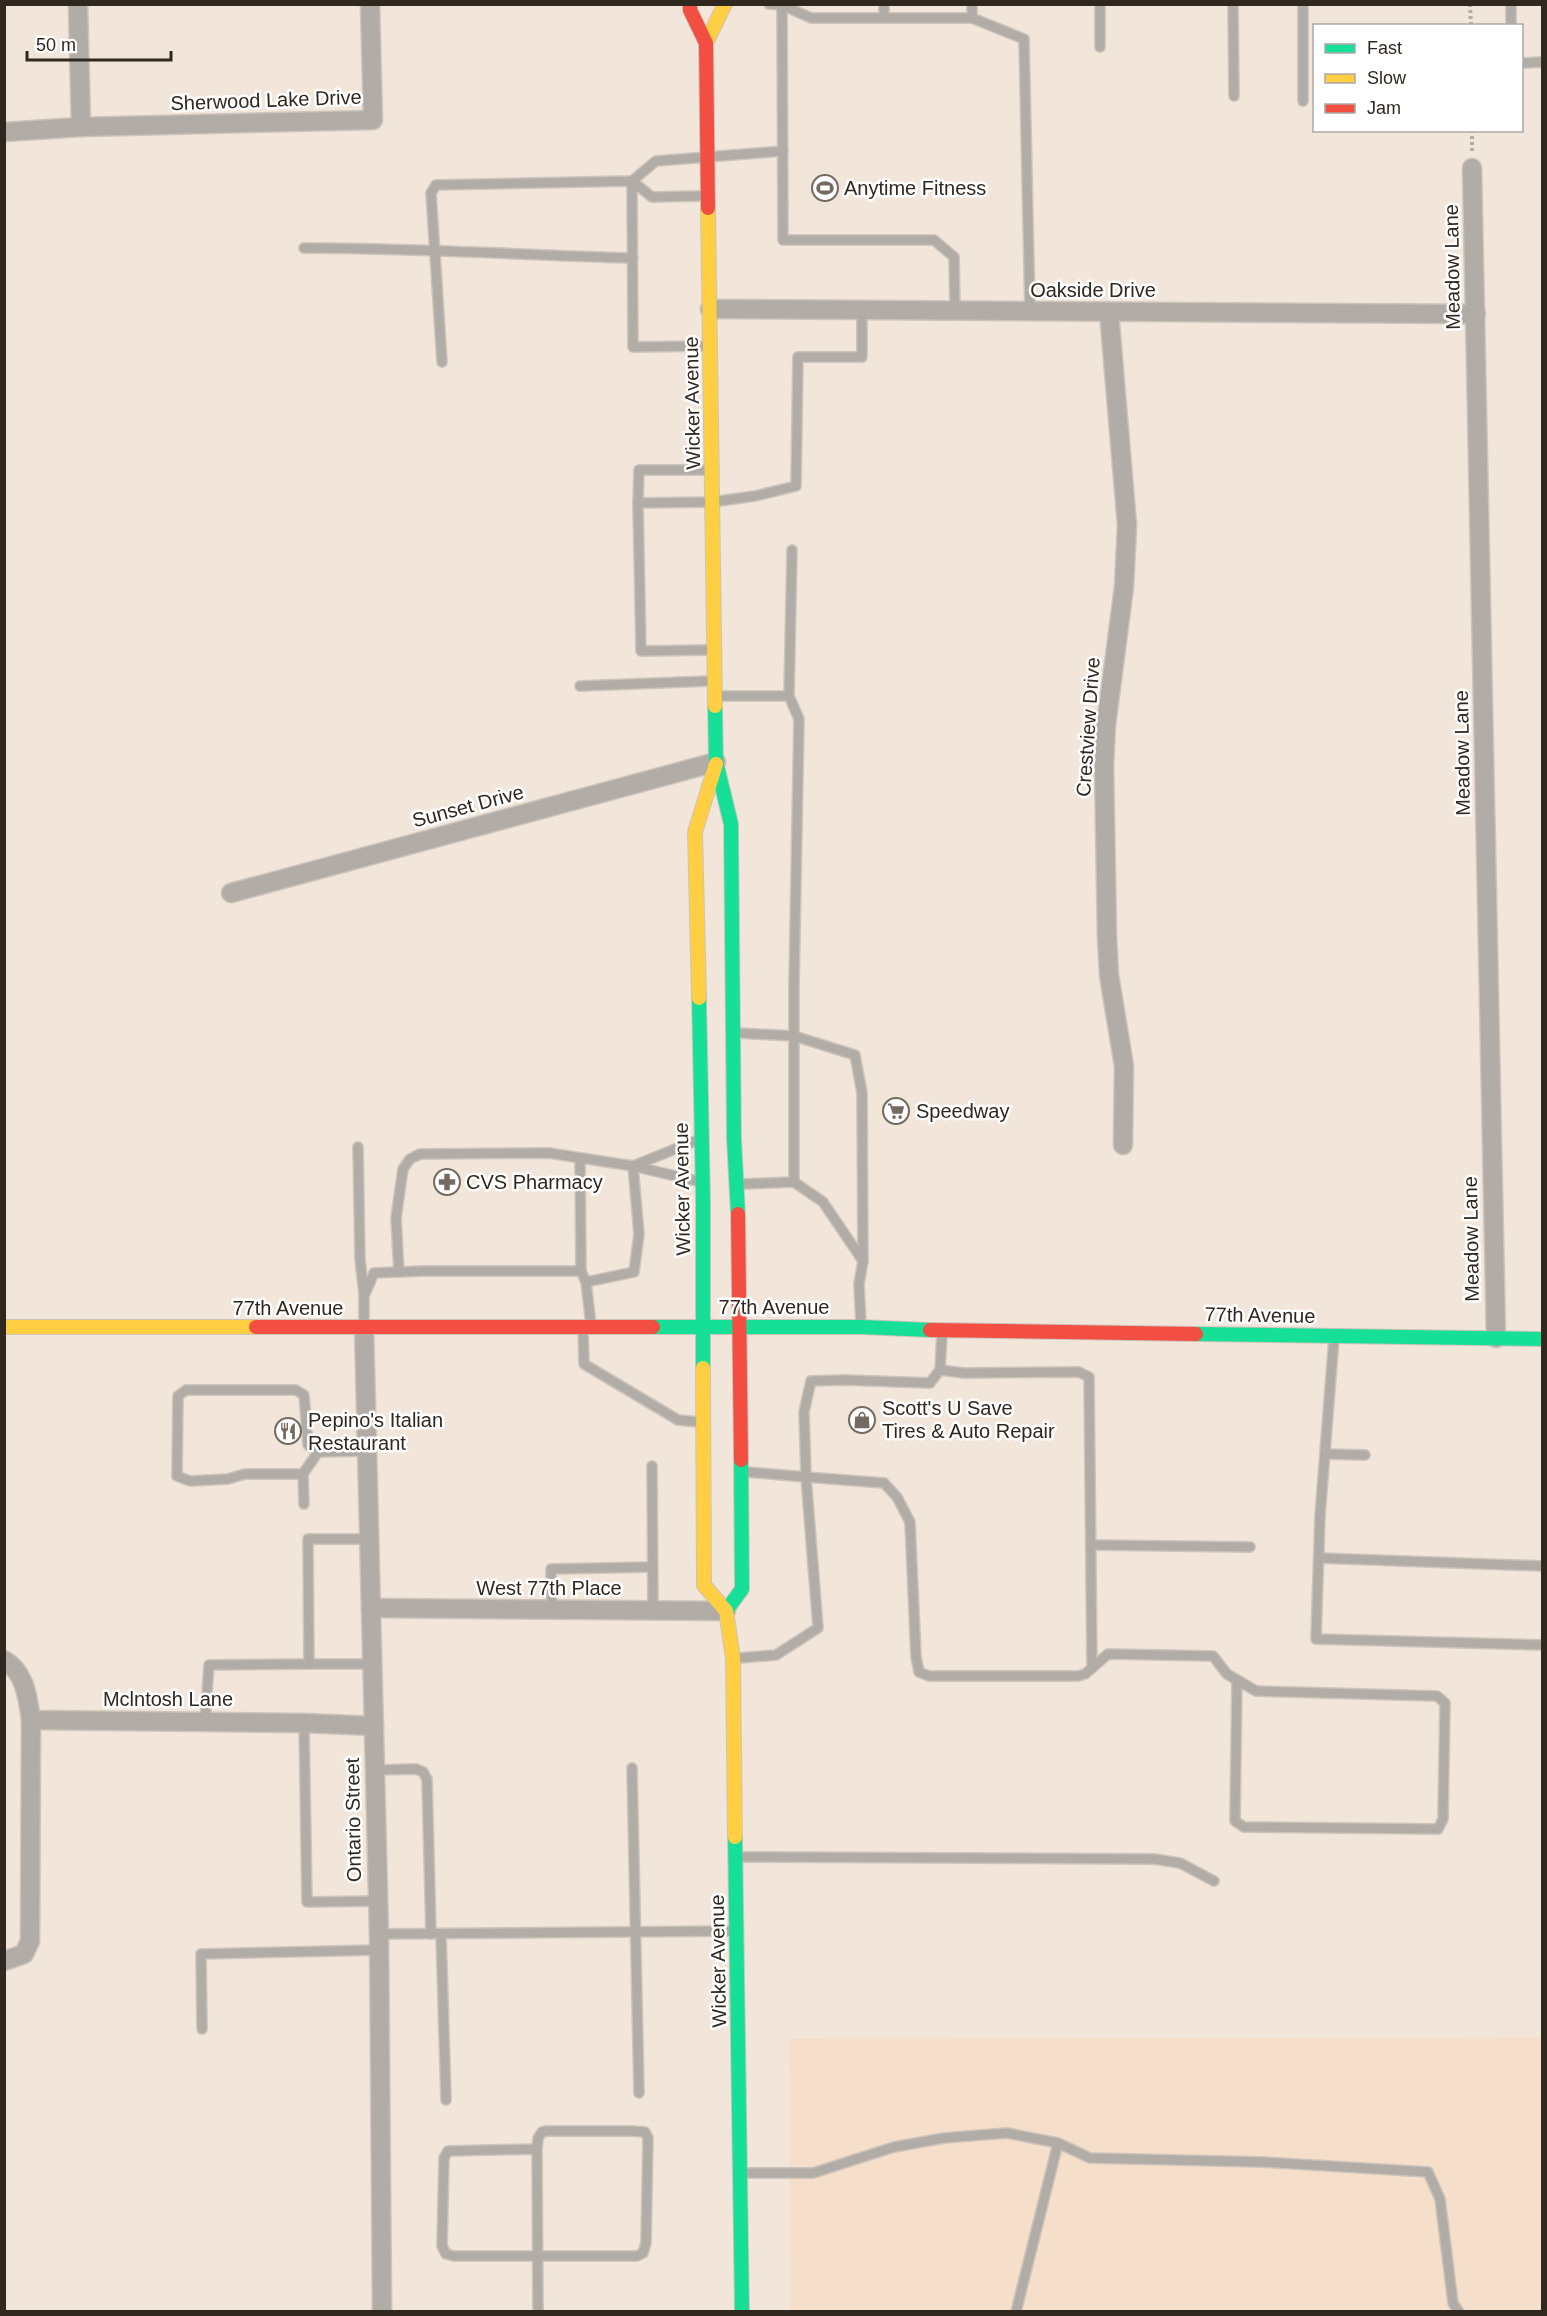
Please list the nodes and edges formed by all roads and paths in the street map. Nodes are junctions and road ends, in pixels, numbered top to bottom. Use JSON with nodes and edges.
{"nodes":[{"id":1,"x":78,"y":4,"type":"edge"},
{"id":2,"x":370,"y":4,"type":"edge"},
{"id":3,"x":690,"y":4,"type":"edge"},
{"id":4,"x":726,"y":4,"type":"edge"},
{"id":5,"x":769,"y":4,"type":"edge"},
{"id":6,"x":884,"y":4,"type":"edge"},
{"id":7,"x":972,"y":4,"type":"edge"},
{"id":8,"x":1100,"y":4,"type":"edge"},
{"id":9,"x":1233,"y":4,"type":"edge"},
{"id":10,"x":1303,"y":4,"type":"edge"},
{"id":11,"x":1470,"y":4,"type":"edge"},
{"id":12,"x":1511,"y":4,"type":"edge"},
{"id":13,"x":782,"y":5,"type":"edge"},
{"id":14,"x":884,"y":18,"type":"junction"},
{"id":15,"x":972,"y":18,"type":"junction"},
{"id":16,"x":1471,"y":24,"type":"edge"},
{"id":17,"x":1511,"y":24,"type":"edge"},
{"id":18,"x":706,"y":43,"type":"junction"},
{"id":19,"x":1100,"y":47,"type":"dead end"},
{"id":20,"x":1542,"y":62,"type":"edge"},
{"id":21,"x":1523,"y":63,"type":"edge"},
{"id":22,"x":1234,"y":96,"type":"dead end"},
{"id":23,"x":1303,"y":101,"type":"dead end"},
{"id":24,"x":81,"y":127,"type":"junction"},
{"id":25,"x":4,"y":132,"type":"edge"},
{"id":26,"x":783,"y":151,"type":"junction"},
{"id":27,"x":708,"y":158,"type":"junction"},
{"id":28,"x":1472,"y":168,"type":"dead end"},
{"id":29,"x":632,"y":181,"type":"junction"},
{"id":30,"x":708,"y":196,"type":"junction"},
{"id":31,"x":304,"y":248,"type":"dead end"},
{"id":32,"x":435,"y":252,"type":"junction"},
{"id":33,"x":633,"y":258,"type":"junction"},
{"id":34,"x":710,"y":309,"type":"junction"},
{"id":35,"x":862,"y":310,"type":"junction"},
{"id":36,"x":955,"y":311,"type":"junction"},
{"id":37,"x":1030,"y":312,"type":"junction"},
{"id":38,"x":1109,"y":312,"type":"junction"},
{"id":39,"x":1476,"y":314,"type":"junction"},
{"id":40,"x":710,"y":346,"type":"junction"},
{"id":41,"x":441,"y":362,"type":"dead end"},
{"id":42,"x":712,"y":470,"type":"junction"},
{"id":43,"x":712,"y":502,"type":"junction"},
{"id":44,"x":638,"y":503,"type":"junction"},
{"id":45,"x":792,"y":550,"type":"dead end"},
{"id":46,"x":715,"y":650,"type":"junction"},
{"id":47,"x":715,"y":681,"type":"junction"},
{"id":48,"x":580,"y":686,"type":"dead end"},
{"id":49,"x":715,"y":696,"type":"junction"},
{"id":50,"x":789,"y":696,"type":"junction"},
{"id":51,"x":716,"y":762,"type":"junction"},
{"id":52,"x":231,"y":893,"type":"dead end"},
{"id":53,"x":733,"y":1033,"type":"junction"},
{"id":54,"x":794,"y":1036,"type":"junction"},
{"id":55,"x":700,"y":1139,"type":"junction"},
{"id":56,"x":1124,"y":1145,"type":"dead end"},
{"id":57,"x":358,"y":1147,"type":"dead end"},
{"id":58,"x":580,"y":1158,"type":"junction"},
{"id":59,"x":633,"y":1166,"type":"junction"},
{"id":60,"x":702,"y":1182,"type":"junction"},
{"id":61,"x":794,"y":1182,"type":"junction"},
{"id":62,"x":737,"y":1184,"type":"junction"},
{"id":63,"x":863,"y":1262,"type":"junction"},
{"id":64,"x":580,"y":1271,"type":"junction"},
{"id":65,"x":399,"y":1272,"type":"junction"},
{"id":66,"x":586,"y":1282,"type":"junction"},
{"id":67,"x":364,"y":1296,"type":"junction"},
{"id":68,"x":587,"y":1326,"type":"junction"},
{"id":69,"x":702,"y":1326,"type":"junction"},
{"id":70,"x":4,"y":1327,"type":"edge"},
{"id":71,"x":364,"y":1327,"type":"junction"},
{"id":72,"x":740,"y":1327,"type":"junction"},
{"id":73,"x":861,"y":1327,"type":"junction"},
{"id":74,"x":943,"y":1330,"type":"junction"},
{"id":75,"x":1334,"y":1335,"type":"junction"},
{"id":76,"x":1496,"y":1338,"type":"junction"},
{"id":77,"x":1542,"y":1339,"type":"edge"},
{"id":78,"x":940,"y":1370,"type":"junction"},
{"id":79,"x":704,"y":1422,"type":"junction"},
{"id":80,"x":367,"y":1451,"type":"junction"},
{"id":81,"x":318,"y":1452,"type":"junction"},
{"id":82,"x":1325,"y":1454,"type":"junction"},
{"id":83,"x":1365,"y":1455,"type":"dead end"},
{"id":84,"x":651,"y":1466,"type":"dead end"},
{"id":85,"x":741,"y":1471,"type":"junction"},
{"id":86,"x":303,"y":1474,"type":"junction"},
{"id":87,"x":806,"y":1477,"type":"junction"},
{"id":88,"x":304,"y":1504,"type":"dead end"},
{"id":89,"x":369,"y":1539,"type":"junction"},
{"id":90,"x":1091,"y":1545,"type":"junction"},
{"id":91,"x":1250,"y":1547,"type":"dead end"},
{"id":92,"x":1319,"y":1558,"type":"junction"},
{"id":93,"x":1542,"y":1566,"type":"edge"},
{"id":94,"x":652,"y":1567,"type":"junction"},
{"id":95,"x":371,"y":1608,"type":"junction"},
{"id":96,"x":552,"y":1610,"type":"junction"},
{"id":97,"x":653,"y":1611,"type":"junction"},
{"id":98,"x":726,"y":1611,"type":"junction"},
{"id":99,"x":1542,"y":1645,"type":"edge"},
{"id":100,"x":733,"y":1658,"type":"junction"},
{"id":101,"x":4,"y":1660,"type":"edge"},
{"id":102,"x":309,"y":1664,"type":"junction"},
{"id":103,"x":372,"y":1664,"type":"junction"},
{"id":104,"x":1092,"y":1668,"type":"junction"},
{"id":105,"x":1238,"y":1680,"type":"junction"},
{"id":106,"x":31,"y":1720,"type":"junction"},
{"id":107,"x":205,"y":1722,"type":"junction"},
{"id":108,"x":304,"y":1723,"type":"junction"},
{"id":109,"x":374,"y":1726,"type":"junction"},
{"id":110,"x":632,"y":1768,"type":"dead end"},
{"id":111,"x":375,"y":1770,"type":"junction"},
{"id":112,"x":736,"y":1857,"type":"junction"},
{"id":113,"x":1214,"y":1881,"type":"dead end"},
{"id":114,"x":378,"y":1900,"type":"junction"},
{"id":115,"x":737,"y":1931,"type":"junction"},
{"id":116,"x":636,"y":1932,"type":"junction"},
{"id":117,"x":436,"y":1934,"type":"junction"},
{"id":118,"x":379,"y":1942,"type":"junction"},
{"id":119,"x":4,"y":1961,"type":"edge"},
{"id":120,"x":202,"y":2029,"type":"dead end"},
{"id":121,"x":639,"y":2093,"type":"dead end"},
{"id":122,"x":446,"y":2100,"type":"dead end"},
{"id":123,"x":1058,"y":2143,"type":"junction"},
{"id":124,"x":537,"y":2149,"type":"junction"},
{"id":125,"x":740,"y":2173,"type":"junction"},
{"id":126,"x":538,"y":2256,"type":"junction"},
{"id":127,"x":382,"y":2312,"type":"edge"},
{"id":128,"x":538,"y":2312,"type":"edge"},
{"id":129,"x":742,"y":2312,"type":"edge"},
{"id":130,"x":1016,"y":2312,"type":"edge"},
{"id":131,"x":1459,"y":2312,"type":"edge"}],
"edges":[{"from":1,"to":24,"type":"street"},
{"from":2,"to":24,"type":"street","name":"Sherwood Lake Drive"},
{"from":3,"to":18,"type":"main road","name":"Wicker Avenue"},
{"from":4,"to":18,"type":"main road","name":"Wicker Avenue"},
{"from":5,"to":13,"type":"lane"},
{"from":6,"to":14,"type":"lane"},
{"from":7,"to":15,"type":"lane"},
{"from":8,"to":19,"type":"lane"},
{"from":9,"to":22,"type":"lane"},
{"from":10,"to":23,"type":"lane"},
{"from":11,"to":16,"type":"path"},
{"from":12,"to":17,"type":"lane"},
{"from":13,"to":14,"type":"lane"},
{"from":13,"to":26,"type":"lane"},
{"from":14,"to":15,"type":"lane"},
{"from":15,"to":37,"type":"lane"},
{"from":18,"to":27,"type":"main road","name":"Wicker Avenue"},
{"from":20,"to":21,"type":"lane"},
{"from":24,"to":25,"type":"street","name":"Sherwood Lake Drive"},
{"from":26,"to":27,"type":"lane"},
{"from":26,"to":36,"type":"lane"},
{"from":27,"to":29,"type":"lane"},
{"from":27,"to":30,"type":"main road","name":"Wicker Avenue"},
{"from":28,"to":39,"type":"street","name":"Meadow Lane"},
{"from":29,"to":30,"type":"lane"},
{"from":29,"to":32,"type":"lane"},
{"from":29,"to":33,"type":"lane"},
{"from":30,"to":34,"type":"main road","name":"Wicker Avenue"},
{"from":31,"to":32,"type":"lane"},
{"from":32,"to":33,"type":"lane"},
{"from":32,"to":41,"type":"lane"},
{"from":33,"to":40,"type":"lane"},
{"from":34,"to":35,"type":"street","name":"Oakside Drive"},
{"from":34,"to":40,"type":"main road","name":"Wicker Avenue"},
{"from":35,"to":36,"type":"street","name":"Oakside Drive"},
{"from":35,"to":43,"type":"lane"},
{"from":36,"to":37,"type":"street","name":"Oakside Drive"},
{"from":37,"to":38,"type":"street","name":"Oakside Drive"},
{"from":38,"to":39,"type":"street","name":"Oakside Drive"},
{"from":38,"to":56,"type":"street","name":"Crestview Drive"},
{"from":39,"to":76,"type":"street","name":"Meadow Lane"},
{"from":40,"to":42,"type":"main road","name":"Wicker Avenue"},
{"from":42,"to":43,"type":"main road","name":"Wicker Avenue"},
{"from":42,"to":44,"type":"lane"},
{"from":43,"to":44,"type":"lane"},
{"from":43,"to":46,"type":"main road","name":"Wicker Avenue"},
{"from":44,"to":46,"type":"lane"},
{"from":45,"to":50,"type":"lane"},
{"from":46,"to":47,"type":"main road","name":"Wicker Avenue"},
{"from":47,"to":48,"type":"lane"},
{"from":47,"to":49,"type":"main road","name":"Wicker Avenue"},
{"from":49,"to":50,"type":"lane"},
{"from":49,"to":51,"type":"main road","name":"Wicker Avenue"},
{"from":50,"to":54,"type":"lane"},
{"from":51,"to":52,"type":"street","name":"Sunset Drive"},
{"from":51,"to":53,"type":"main road","name":"Wicker Avenue"},
{"from":51,"to":55,"type":"main road","name":"Wicker Avenue"},
{"from":53,"to":54,"type":"lane"},
{"from":53,"to":62,"type":"main road","name":"Wicker Avenue"},
{"from":54,"to":61,"type":"lane"},
{"from":54,"to":63,"type":"lane"},
{"from":55,"to":59,"type":"lane"},
{"from":55,"to":60,"type":"main road","name":"Wicker Avenue"},
{"from":57,"to":67,"type":"lane"},
{"from":58,"to":59,"type":"lane"},
{"from":58,"to":64,"type":"lane"},
{"from":58,"to":65,"type":"lane"},
{"from":59,"to":60,"type":"lane"},
{"from":59,"to":66,"type":"lane"},
{"from":60,"to":69,"type":"main road","name":"Wicker Avenue"},
{"from":61,"to":62,"type":"lane"},
{"from":61,"to":63,"type":"lane"},
{"from":62,"to":72,"type":"main road","name":"Wicker Avenue"},
{"from":63,"to":73,"type":"lane"},
{"from":64,"to":65,"type":"lane"},
{"from":64,"to":66,"type":"lane"},
{"from":65,"to":67,"type":"lane"},
{"from":66,"to":68,"type":"lane"},
{"from":67,"to":71,"type":"lane"},
{"from":68,"to":69,"type":"main road","name":"77th Avenue"},
{"from":68,"to":71,"type":"main road","name":"77th Avenue"},
{"from":68,"to":79,"type":"lane"},
{"from":69,"to":72,"type":"main road","name":"77th Avenue"},
{"from":69,"to":79,"type":"main road","name":"Wicker Avenue"},
{"from":70,"to":71,"type":"main road","name":"77th Avenue"},
{"from":71,"to":80,"type":"street","name":"Ontario Street"},
{"from":72,"to":73,"type":"main road","name":"77th Avenue"},
{"from":72,"to":85,"type":"main road","name":"Wicker Avenue"},
{"from":73,"to":74,"type":"main road","name":"77th Avenue"},
{"from":74,"to":75,"type":"main road","name":"77th Avenue"},
{"from":74,"to":78,"type":"lane"},
{"from":75,"to":76,"type":"main road","name":"77th Avenue"},
{"from":75,"to":82,"type":"lane"},
{"from":76,"to":77,"type":"main road","name":"77th Avenue"},
{"from":78,"to":87,"type":"lane"},
{"from":78,"to":90,"type":"lane"},
{"from":79,"to":98,"type":"main road","name":"Wicker Avenue"},
{"from":80,"to":81,"type":"lane"},
{"from":80,"to":89,"type":"street","name":"Ontario Street"},
{"from":81,"to":86,"type":"lane"},
{"from":81,"to":86,"type":"lane"},
{"from":82,"to":83,"type":"lane"},
{"from":82,"to":92,"type":"lane"},
{"from":84,"to":94,"type":"lane"},
{"from":85,"to":87,"type":"lane"},
{"from":85,"to":98,"type":"main road","name":"Wicker Avenue"},
{"from":86,"to":88,"type":"lane"},
{"from":87,"to":100,"type":"lane"},
{"from":87,"to":104,"type":"lane"},
{"from":89,"to":95,"type":"street","name":"Ontario Street"},
{"from":89,"to":102,"type":"lane"},
{"from":90,"to":91,"type":"lane"},
{"from":90,"to":104,"type":"lane"},
{"from":92,"to":93,"type":"lane"},
{"from":92,"to":99,"type":"lane"},
{"from":94,"to":96,"type":"lane"},
{"from":94,"to":97,"type":"lane"},
{"from":95,"to":96,"type":"street","name":"West 77th Place"},
{"from":95,"to":103,"type":"street","name":"Ontario Street"},
{"from":96,"to":97,"type":"street","name":"West 77th Place"},
{"from":97,"to":98,"type":"street","name":"West 77th Place"},
{"from":98,"to":100,"type":"main road","name":"Wicker Avenue"},
{"from":100,"to":112,"type":"main road","name":"Wicker Avenue"},
{"from":101,"to":106,"type":"street"},
{"from":102,"to":103,"type":"lane"},
{"from":102,"to":107,"type":"lane"},
{"from":103,"to":109,"type":"street","name":"Ontario Street"},
{"from":104,"to":105,"type":"lane"},
{"from":105,"to":105,"type":"lane"},
{"from":106,"to":107,"type":"street","name":"Mclntosh Lane"},
{"from":106,"to":119,"type":"street"},
{"from":107,"to":108,"type":"street","name":"Mclntosh Lane"},
{"from":108,"to":109,"type":"street","name":"Mclntosh Lane"},
{"from":108,"to":114,"type":"lane"},
{"from":109,"to":111,"type":"street","name":"Ontario Street"},
{"from":110,"to":116,"type":"lane"},
{"from":111,"to":114,"type":"street","name":"Ontario Street"},
{"from":111,"to":117,"type":"lane"},
{"from":112,"to":113,"type":"lane"},
{"from":112,"to":115,"type":"main road","name":"Wicker Avenue"},
{"from":114,"to":118,"type":"street","name":"Ontario Street"},
{"from":115,"to":116,"type":"lane"},
{"from":115,"to":125,"type":"main road","name":"Wicker Avenue"},
{"from":116,"to":117,"type":"lane"},
{"from":116,"to":121,"type":"lane"},
{"from":117,"to":118,"type":"lane"},
{"from":117,"to":122,"type":"lane"},
{"from":118,"to":120,"type":"lane"},
{"from":118,"to":127,"type":"street","name":"Ontario Street"},
{"from":123,"to":125,"type":"lane"},
{"from":123,"to":130,"type":"lane"},
{"from":123,"to":131,"type":"lane"},
{"from":124,"to":126,"type":"lane"},
{"from":124,"to":126,"type":"lane"},
{"from":124,"to":126,"type":"lane"},
{"from":125,"to":129,"type":"main road","name":"Wicker Avenue"},
{"from":126,"to":128,"type":"lane"}]}
